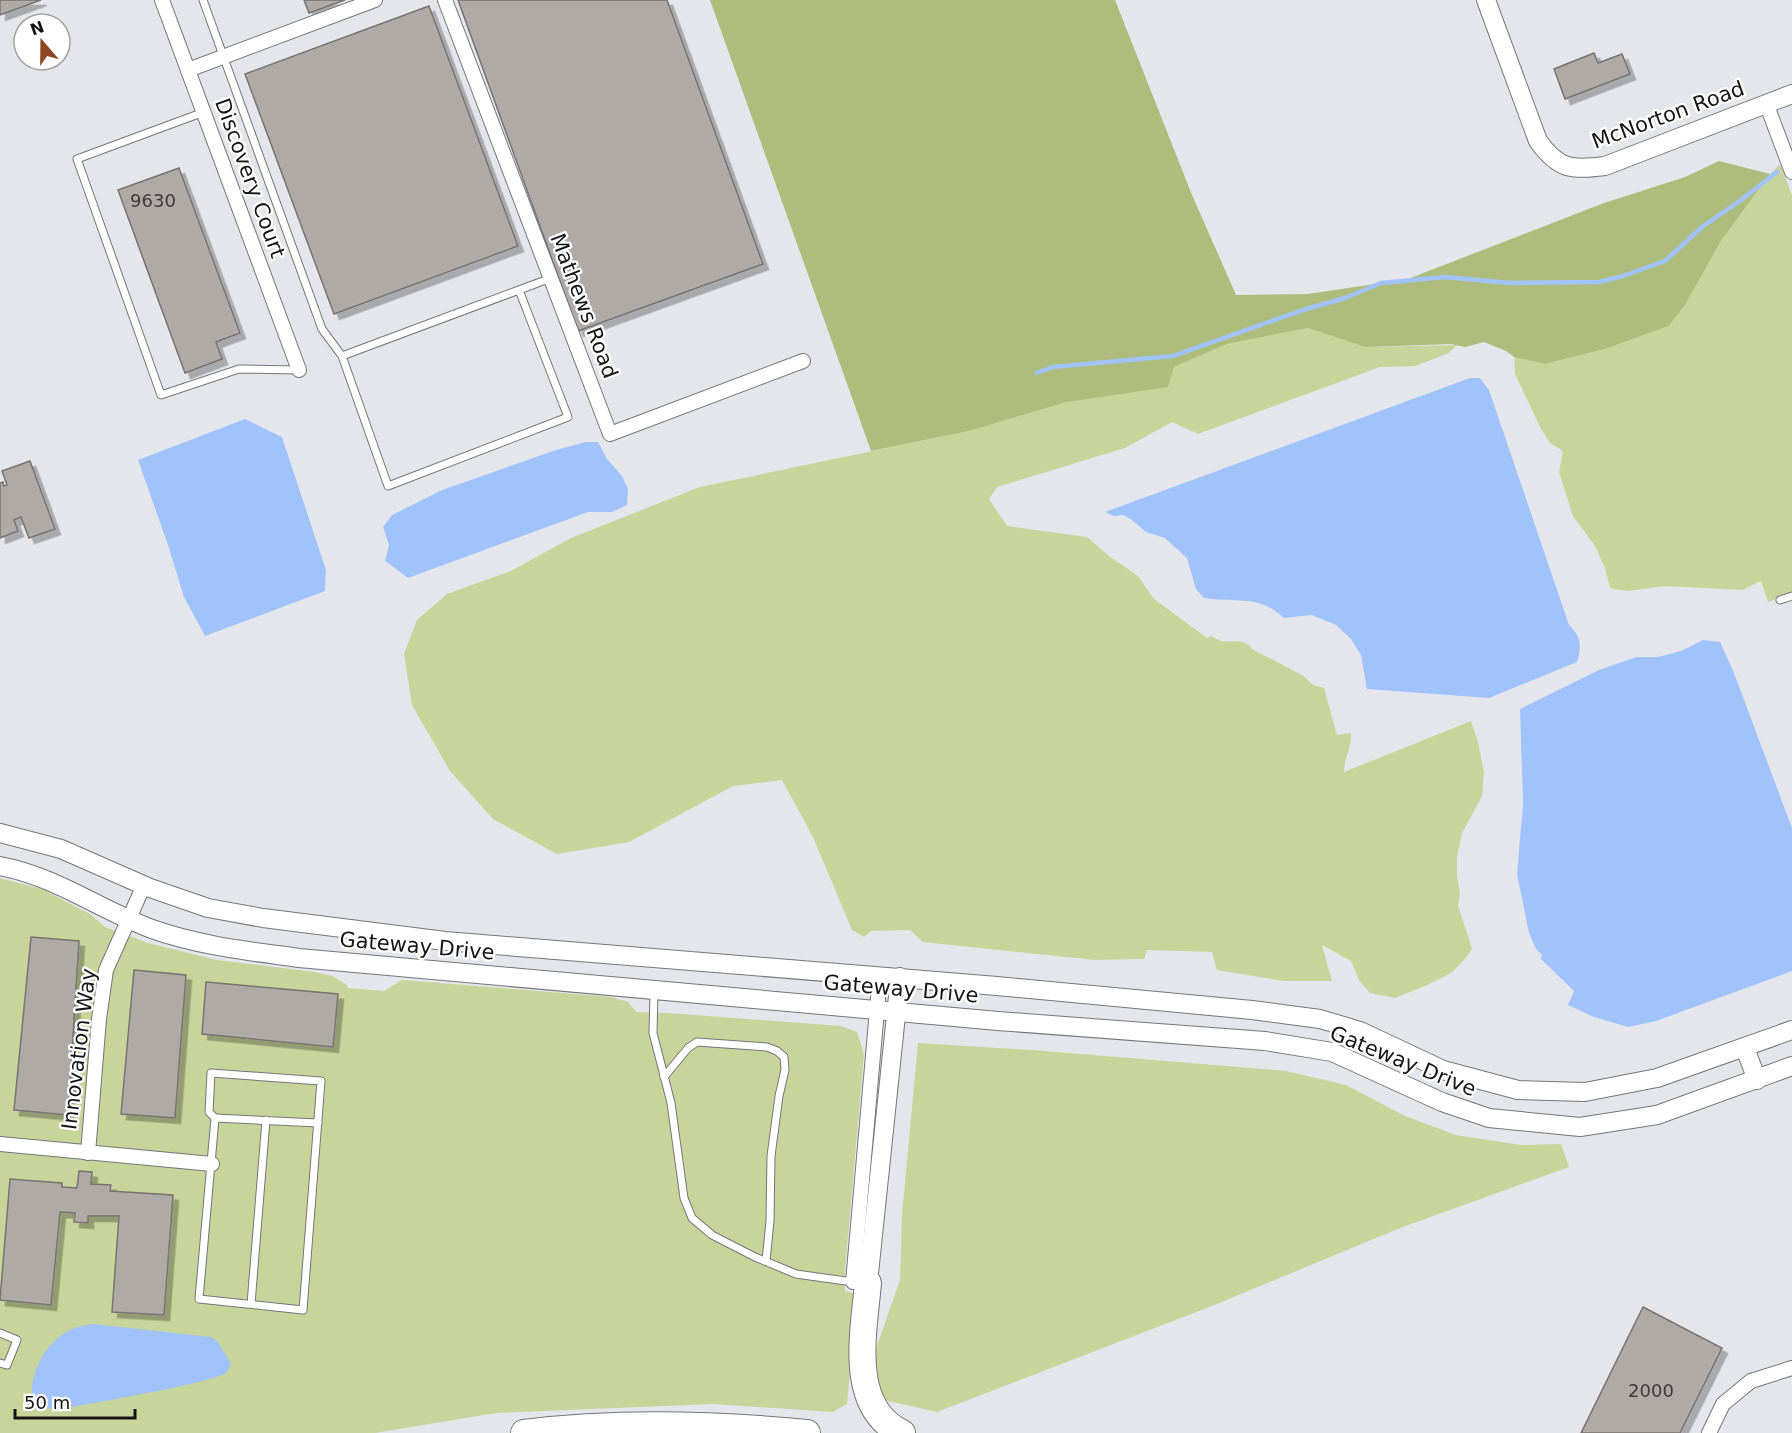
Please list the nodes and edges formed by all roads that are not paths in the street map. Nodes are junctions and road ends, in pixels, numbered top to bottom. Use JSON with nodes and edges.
{"nodes":[{"id":1,"x":162,"y":0,"type":"edge"},
{"id":2,"x":203,"y":0,"type":"edge"},
{"id":3,"x":375,"y":0,"type":"edge"},
{"id":4,"x":445,"y":0,"type":"edge"},
{"id":5,"x":1486,"y":0,"type":"edge"},
{"id":6,"x":224,"y":57,"type":"junction"},
{"id":7,"x":188,"y":70,"type":"junction"},
{"id":8,"x":1792,"y":94,"type":"edge"},
{"id":9,"x":1766,"y":103,"type":"junction"},
{"id":10,"x":204,"y":112,"type":"junction"},
{"id":11,"x":1792,"y":171,"type":"edge"},
{"id":12,"x":551,"y":278,"type":"junction"},
{"id":13,"x":519,"y":290,"type":"junction"},
{"id":14,"x":342,"y":356,"type":"junction"},
{"id":15,"x":803,"y":362,"type":"dead end"},
{"id":16,"x":298,"y":370,"type":"joint"},
{"id":17,"x":1792,"y":596,"type":"edge"},
{"id":18,"x":1780,"y":600,"type":"dead end"},
{"id":19,"x":0,"y":833,"type":"edge"},
{"id":20,"x":0,"y":866,"type":"edge"},
{"id":21,"x":144,"y":885,"type":"junction"},
{"id":22,"x":128,"y":918,"type":"junction"},
{"id":23,"x":375,"y":932,"type":"junction"},
{"id":24,"x":371,"y":965,"type":"junction"},
{"id":25,"x":880,"y":976,"type":"junction"},
{"id":26,"x":900,"y":977,"type":"junction"},
{"id":27,"x":654,"y":990,"type":"junction"},
{"id":28,"x":878,"y":1010,"type":"junction"},
{"id":29,"x":897,"y":1012,"type":"junction"},
{"id":30,"x":1792,"y":1030,"type":"edge"},
{"id":31,"x":1745,"y":1048,"type":"junction"},
{"id":32,"x":1399,"y":1050,"type":"junction"},
{"id":33,"x":1792,"y":1066,"type":"edge"},
{"id":34,"x":664,"y":1077,"type":"junction"},
{"id":35,"x":1385,"y":1077,"type":"junction"},
{"id":36,"x":1757,"y":1080,"type":"junction"},
{"id":37,"x":215,"y":1118,"type":"junction"},
{"id":38,"x":266,"y":1120,"type":"junction"},
{"id":39,"x":318,"y":1123,"type":"junction"},
{"id":40,"x":0,"y":1144,"type":"edge"},
{"id":41,"x":88,"y":1153,"type":"junction"},
{"id":42,"x":212,"y":1164,"type":"junction"},
{"id":43,"x":766,"y":1261,"type":"junction"},
{"id":44,"x":860,"y":1283,"type":"junction"},
{"id":45,"x":251,"y":1304,"type":"junction"},
{"id":46,"x":0,"y":1334,"type":"edge"},
{"id":47,"x":0,"y":1363,"type":"edge"},
{"id":48,"x":1792,"y":1368,"type":"edge"},
{"id":49,"x":524,"y":1433,"type":"edge"},
{"id":50,"x":807,"y":1433,"type":"edge"},
{"id":51,"x":902,"y":1433,"type":"edge"},
{"id":52,"x":1709,"y":1433,"type":"edge"}],
"edges":[{"from":1,"to":7,"type":"street","name":"Discovery Court"},
{"from":2,"to":6,"type":"lane"},
{"from":3,"to":6,"type":"street"},
{"from":4,"to":12,"type":"street","name":"Mathews Road"},
{"from":5,"to":9,"type":"street","name":"McNorton Road"},
{"from":6,"to":7,"type":"street"},
{"from":6,"to":14,"type":"lane"},
{"from":7,"to":10,"type":"street","name":"Discovery Court"},
{"from":8,"to":9,"type":"street","name":"McNorton Road"},
{"from":9,"to":11,"type":"street"},
{"from":10,"to":16,"type":"street","name":"Discovery Court"},
{"from":10,"to":16,"type":"lane"},
{"from":12,"to":13,"type":"lane"},
{"from":12,"to":15,"type":"street","name":"Mathews Road"},
{"from":13,"to":14,"type":"lane"},
{"from":13,"to":14,"type":"lane"},
{"from":17,"to":18,"type":"lane"},
{"from":19,"to":21,"type":"street","name":"Gateway Drive"},
{"from":20,"to":22,"type":"street","name":"Gateway Drive"},
{"from":21,"to":22,"type":"street","name":"Innovation Way"},
{"from":21,"to":23,"type":"street","name":"Gateway Drive"},
{"from":22,"to":24,"type":"street","name":"Gateway Drive"},
{"from":22,"to":41,"type":"street","name":"Innovation Way"},
{"from":23,"to":24,"type":"street"},
{"from":23,"to":25,"type":"street","name":"Gateway Drive"},
{"from":24,"to":27,"type":"street","name":"Gateway Drive"},
{"from":25,"to":26,"type":"street","name":"Gateway Drive"},
{"from":25,"to":28,"type":"street"},
{"from":26,"to":29,"type":"street"},
{"from":26,"to":32,"type":"street","name":"Gateway Drive"},
{"from":27,"to":28,"type":"street","name":"Gateway Drive"},
{"from":27,"to":34,"type":"lane"},
{"from":28,"to":29,"type":"street","name":"Gateway Drive"},
{"from":28,"to":44,"type":"street"},
{"from":29,"to":35,"type":"street","name":"Gateway Drive"},
{"from":29,"to":44,"type":"street"},
{"from":30,"to":31,"type":"street","name":"Gateway Drive"},
{"from":31,"to":32,"type":"street","name":"Gateway Drive"},
{"from":31,"to":36,"type":"street"},
{"from":32,"to":35,"type":"street"},
{"from":33,"to":36,"type":"street","name":"Gateway Drive"},
{"from":34,"to":43,"type":"lane"},
{"from":34,"to":43,"type":"lane"},
{"from":35,"to":36,"type":"street","name":"Gateway Drive"},
{"from":37,"to":38,"type":"lane"},
{"from":37,"to":39,"type":"lane"},
{"from":37,"to":42,"type":"lane"},
{"from":38,"to":39,"type":"lane"},
{"from":38,"to":45,"type":"lane"},
{"from":39,"to":45,"type":"lane"},
{"from":40,"to":41,"type":"street"},
{"from":41,"to":42,"type":"street"},
{"from":42,"to":45,"type":"lane"},
{"from":43,"to":44,"type":"lane"},
{"from":44,"to":51,"type":"highway"},
{"from":46,"to":47,"type":"lane"},
{"from":48,"to":52,"type":"street"},
{"from":49,"to":50,"type":"highway"}]}
